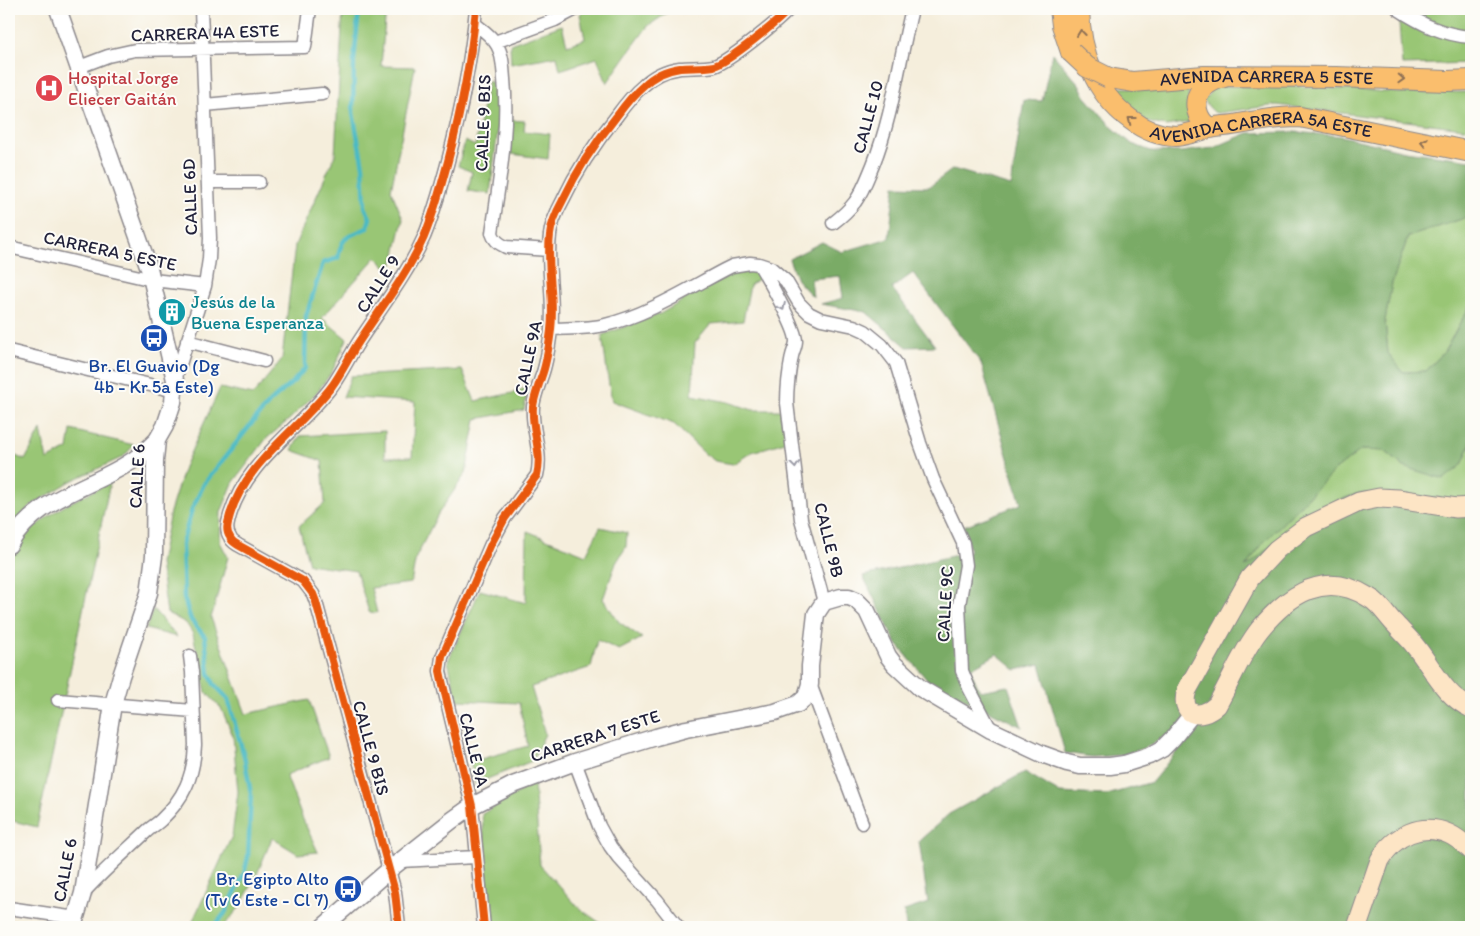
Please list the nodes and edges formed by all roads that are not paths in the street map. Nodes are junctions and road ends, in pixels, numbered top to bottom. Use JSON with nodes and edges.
{"nodes":[{"id":1,"x":58,"y":9,"type":"edge"},
{"id":2,"x":201,"y":9,"type":"edge"},
{"id":3,"x":310,"y":9,"type":"edge"},
{"id":4,"x":476,"y":9,"type":"edge"},
{"id":5,"x":576,"y":9,"type":"edge"},
{"id":6,"x":789,"y":9,"type":"edge"},
{"id":7,"x":912,"y":9,"type":"edge"},
{"id":8,"x":1060,"y":9,"type":"edge"},
{"id":9,"x":1080,"y":9,"type":"edge"},
{"id":10,"x":1398,"y":9,"type":"edge"},
{"id":11,"x":475,"y":24,"type":"junction"},
{"id":12,"x":1471,"y":38,"type":"edge"},
{"id":13,"x":495,"y":42,"type":"junction"},
{"id":14,"x":202,"y":48,"type":"junction"},
{"id":15,"x":1079,"y":55,"type":"junction"},
{"id":16,"x":79,"y":67,"type":"junction"},
{"id":17,"x":1230,"y":76,"type":"junction"},
{"id":18,"x":1471,"y":80,"type":"edge"},
{"id":19,"x":322,"y":94,"type":"dead end"},
{"id":20,"x":204,"y":105,"type":"junction"},
{"id":21,"x":1210,"y":128,"type":"junction"},
{"id":22,"x":1471,"y":152,"type":"edge"},
{"id":23,"x":208,"y":182,"type":"junction"},
{"id":24,"x":259,"y":182,"type":"dead end"},
{"id":25,"x":833,"y":224,"type":"dead end"},
{"id":26,"x":9,"y":247,"type":"edge"},
{"id":27,"x":549,"y":250,"type":"junction"},
{"id":28,"x":758,"y":264,"type":"junction"},
{"id":29,"x":153,"y":280,"type":"junction"},
{"id":30,"x":205,"y":286,"type":"junction"},
{"id":31,"x":551,"y":329,"type":"junction"},
{"id":32,"x":187,"y":341,"type":"junction"},
{"id":33,"x":9,"y":351,"type":"edge"},
{"id":34,"x":264,"y":361,"type":"dead end"},
{"id":35,"x":175,"y":385,"type":"junction"},
{"id":36,"x":157,"y":440,"type":"junction"},
{"id":37,"x":1471,"y":507,"type":"edge"},
{"id":38,"x":9,"y":545,"type":"edge"},
{"id":39,"x":303,"y":581,"type":"joint"},
{"id":40,"x":824,"y":602,"type":"junction"},
{"id":41,"x":190,"y":656,"type":"dead end"},
{"id":42,"x":810,"y":684,"type":"junction"},
{"id":43,"x":58,"y":700,"type":"dead end"},
{"id":44,"x":113,"y":704,"type":"junction"},
{"id":45,"x":1471,"y":708,"type":"edge"},
{"id":46,"x":193,"y":712,"type":"junction"},
{"id":47,"x":1193,"y":713,"type":"junction"},
{"id":48,"x":991,"y":730,"type":"junction"},
{"id":49,"x":575,"y":762,"type":"junction"},
{"id":50,"x":472,"y":806,"type":"junction"},
{"id":51,"x":862,"y":822,"type":"dead end"},
{"id":52,"x":1471,"y":850,"type":"edge"},
{"id":53,"x":476,"y":857,"type":"junction"},
{"id":54,"x":395,"y":866,"type":"junction"},
{"id":55,"x":83,"y":893,"type":"junction"},
{"id":56,"x":9,"y":908,"type":"edge"},
{"id":57,"x":74,"y":922,"type":"edge"},
{"id":58,"x":323,"y":927,"type":"edge"},
{"id":59,"x":399,"y":927,"type":"edge"},
{"id":60,"x":484,"y":927,"type":"edge"},
{"id":61,"x":678,"y":927,"type":"edge"},
{"id":62,"x":1357,"y":927,"type":"edge"}],
"edges":[{"from":1,"to":16,"type":"street","name":"CALLE 6"},
{"from":2,"to":14,"type":"street","name":"CALLE 6D"},
{"from":3,"to":14,"type":"street","name":"CARRERA 4A ESTE"},
{"from":4,"to":11,"type":"street","name":"CALLE 9"},
{"from":5,"to":13,"type":"street"},
{"from":6,"to":27,"type":"street","name":"CALLE 9A"},
{"from":7,"to":25,"type":"street","name":"CALLE 10"},
{"from":8,"to":15,"type":"main road"},
{"from":15,"to":9,"type":"main road","one_way":true},
{"from":10,"to":12,"type":"street"},
{"from":11,"to":13,"type":"street","name":"CALLE 9 BIS"},
{"from":11,"to":39,"type":"street","name":"CALLE 9"},
{"from":13,"to":27,"type":"street","name":"CALLE 9 BIS"},
{"from":14,"to":16,"type":"street","name":"CARRERA 4A ESTE"},
{"from":14,"to":20,"type":"street","name":"CALLE 6D"},
{"from":15,"to":17,"type":"main road","name":"AVENIDA CARRERA 5 ESTE","bridge":true},
{"from":21,"to":15,"type":"main road","name":"AVENIDA CARRERA 5A ESTE","one_way":true},
{"from":16,"to":29,"type":"street","name":"CALLE 6"},
{"from":17,"to":18,"type":"main road","name":"AVENIDA CARRERA 5 ESTE","one_way":true},
{"from":17,"to":21,"type":"main road"},
{"from":19,"to":20,"type":"street"},
{"from":20,"to":23,"type":"street","name":"CALLE 6D"},
{"from":22,"to":21,"type":"main road","name":"AVENIDA CARRERA 5A ESTE","one_way":true},
{"from":23,"to":24,"type":"street"},
{"from":23,"to":30,"type":"street","name":"CALLE 6D"},
{"from":26,"to":29,"type":"street","name":"CARRERA 5 ESTE"},
{"from":27,"to":31,"type":"street","name":"CALLE 9A"},
{"from":28,"to":31,"type":"street"},
{"from":28,"to":40,"type":"street","name":"CALLE 9B","one_way":true},
{"from":28,"to":48,"type":"street","name":"CALLE 9C"},
{"from":29,"to":30,"type":"street","name":"CARRERA 5 ESTE"},
{"from":29,"to":35,"type":"street","name":"CALLE 6"},
{"from":30,"to":32,"type":"street","name":"CALLE 6D"},
{"from":31,"to":50,"type":"street","name":"CALLE 9A"},
{"from":32,"to":34,"type":"street"},
{"from":32,"to":35,"type":"street","name":"CALLE 6D"},
{"from":33,"to":35,"type":"street"},
{"from":35,"to":36,"type":"street","name":"CALLE 6"},
{"from":36,"to":38,"type":"street"},
{"from":36,"to":44,"type":"street","name":"CALLE 6"},
{"from":37,"to":47,"type":"main road"},
{"from":39,"to":54,"type":"street","name":"CALLE 9 BIS"},
{"from":40,"to":42,"type":"street","name":"CALLE 9B"},
{"from":40,"to":48,"type":"street"},
{"from":41,"to":46,"type":"street"},
{"from":42,"to":49,"type":"street","name":"CARRERA 7 ESTE"},
{"from":42,"to":51,"type":"street","name":"CALLE 9B"},
{"from":43,"to":44,"type":"street"},
{"from":44,"to":46,"type":"street"},
{"from":44,"to":55,"type":"street","name":"CALLE 6"},
{"from":45,"to":47,"type":"main road"},
{"from":46,"to":55,"type":"street"},
{"from":47,"to":48,"type":"street"},
{"from":49,"to":50,"type":"street","name":"CARRERA 7 ESTE"},
{"from":49,"to":61,"type":"street"},
{"from":50,"to":53,"type":"street","name":"CALLE 9A"},
{"from":50,"to":54,"type":"street","name":"CARRERA 7 ESTE"},
{"from":52,"to":62,"type":"main road"},
{"from":53,"to":54,"type":"street"},
{"from":53,"to":60,"type":"street","name":"CALLE 9A"},
{"from":54,"to":58,"type":"street","name":"CARRERA 7 ESTE"},
{"from":54,"to":59,"type":"street","name":"CALLE 9 BIS"},
{"from":55,"to":57,"type":"street","name":"CALLE 6"},
{"from":56,"to":57,"type":"street"}]}
